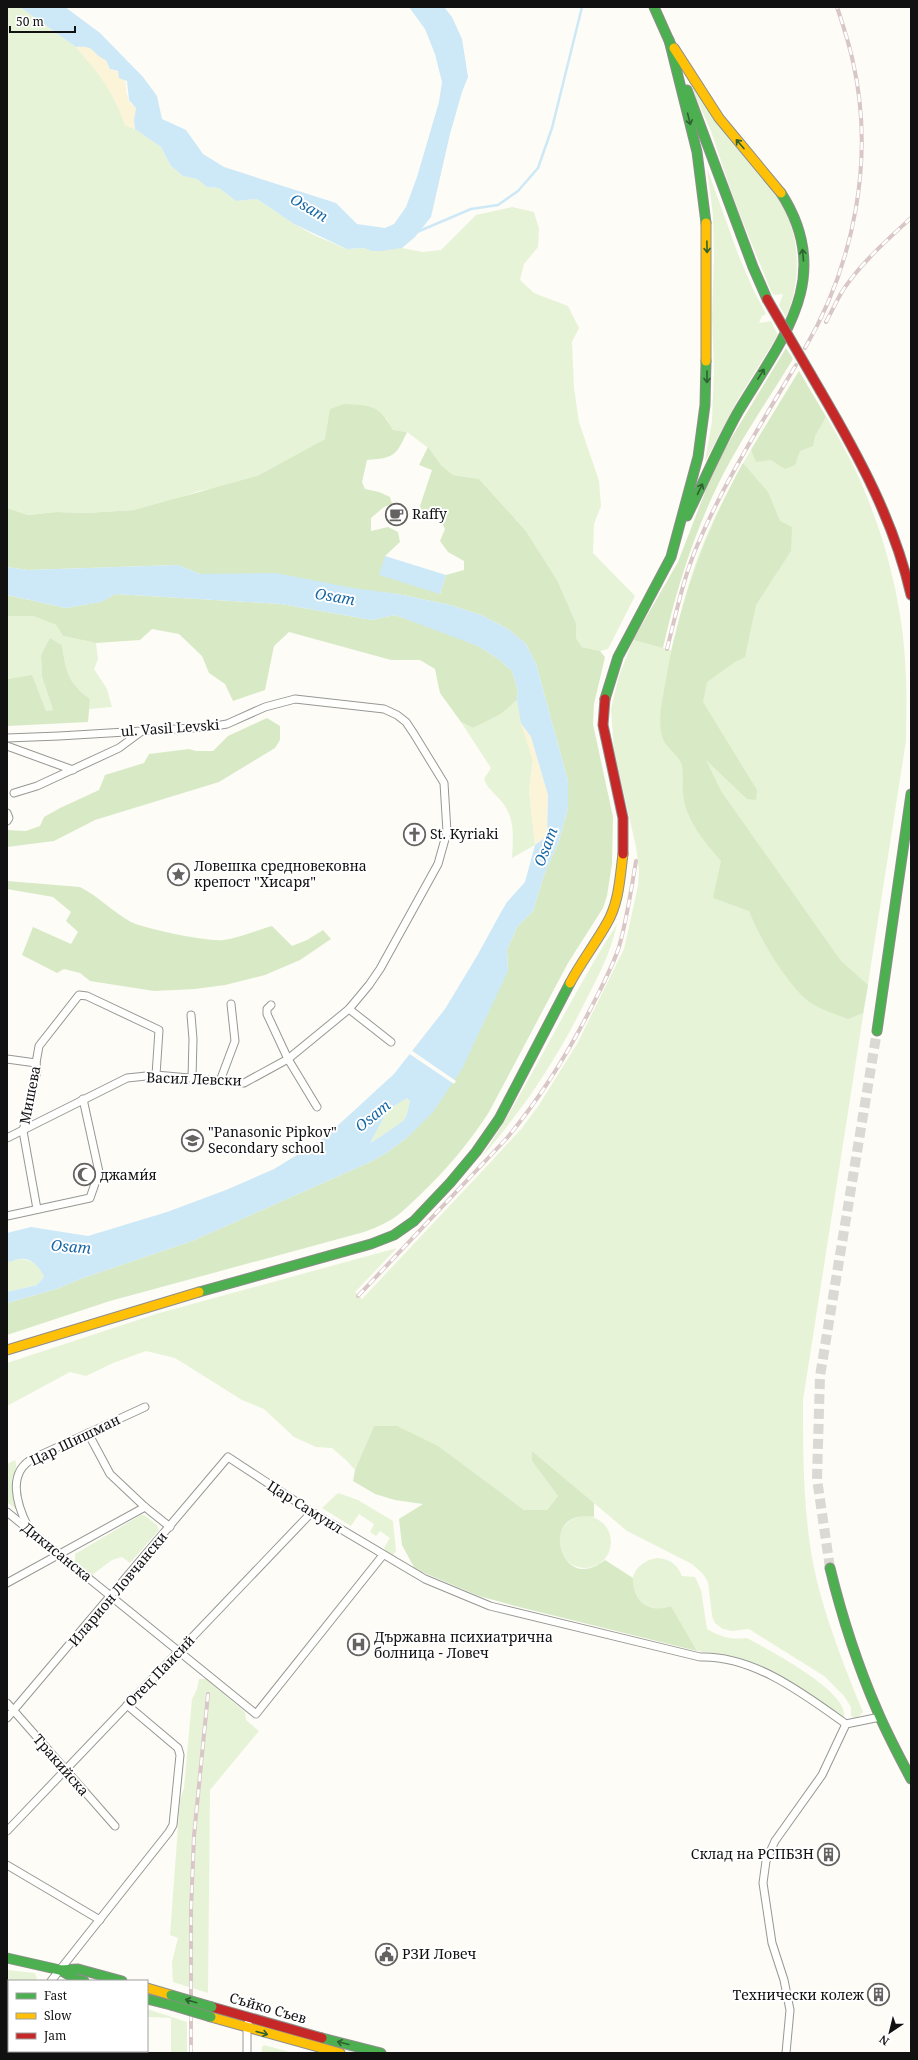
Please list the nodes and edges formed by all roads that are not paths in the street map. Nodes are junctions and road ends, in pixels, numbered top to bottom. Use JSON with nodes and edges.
{"nodes":[{"id":1,"x":654,"y":7,"type":"edge"},
{"id":2,"x":669,"y":40,"type":"junction"},
{"id":3,"x":678,"y":537,"type":"junction"},
{"id":4,"x":911,"y":595,"type":"edge"},
{"id":5,"x":143,"y":731,"type":"junction"},
{"id":6,"x":7,"y":738,"type":"edge"},
{"id":7,"x":7,"y":746,"type":"edge"},
{"id":8,"x":72,"y":770,"type":"junction"},
{"id":9,"x":14,"y":793,"type":"dead end"},
{"id":10,"x":911,"y":794,"type":"edge"},
{"id":11,"x":7,"y":813,"type":"edge"},
{"id":12,"x":7,"y":821,"type":"edge"},
{"id":13,"x":231,"y":1004,"type":"dead end"},
{"id":14,"x":271,"y":1005,"type":"dead end"},
{"id":15,"x":348,"y":1009,"type":"junction"},
{"id":16,"x":191,"y":1014,"type":"dead end"},
{"id":17,"x":877,"y":1031,"type":"tunnel mouth"},
{"id":18,"x":391,"y":1042,"type":"dead end"},
{"id":19,"x":7,"y":1059,"type":"edge"},
{"id":20,"x":288,"y":1059,"type":"junction"},
{"id":21,"x":36,"y":1063,"type":"junction"},
{"id":22,"x":156,"y":1075,"type":"junction"},
{"id":23,"x":192,"y":1078,"type":"junction"},
{"id":24,"x":220,"y":1081,"type":"junction"},
{"id":25,"x":83,"y":1099,"type":"junction"},
{"id":26,"x":317,"y":1107,"type":"dead end"},
{"id":27,"x":23,"y":1131,"type":"junction"},
{"id":28,"x":7,"y":1138,"type":"edge"},
{"id":29,"x":37,"y":1209,"type":"junction"},
{"id":30,"x":7,"y":1216,"type":"edge"},
{"id":31,"x":7,"y":1350,"type":"edge"},
{"id":32,"x":144,"y":1407,"type":"dead end"},
{"id":33,"x":88,"y":1433,"type":"junction"},
{"id":34,"x":228,"y":1457,"type":"joint"},
{"id":35,"x":145,"y":1507,"type":"junction"},
{"id":36,"x":7,"y":1512,"type":"edge"},
{"id":37,"x":312,"y":1512,"type":"junction"},
{"id":38,"x":170,"y":1527,"type":"junction"},
{"id":39,"x":29,"y":1529,"type":"junction"},
{"id":40,"x":60,"y":1555,"type":"junction"},
{"id":41,"x":383,"y":1555,"type":"junction"},
{"id":42,"x":830,"y":1568,"type":"tunnel mouth"},
{"id":43,"x":7,"y":1583,"type":"edge"},
{"id":44,"x":112,"y":1597,"type":"junction"},
{"id":45,"x":179,"y":1652,"type":"junction"},
{"id":46,"x":7,"y":1703,"type":"edge"},
{"id":47,"x":127,"y":1706,"type":"junction"},
{"id":48,"x":14,"y":1712,"type":"junction"},
{"id":49,"x":880,"y":1717,"type":"junction"},
{"id":50,"x":7,"y":1718,"type":"edge"},
{"id":51,"x":846,"y":1724,"type":"junction"},
{"id":52,"x":892,"y":1741,"type":"junction"},
{"id":53,"x":911,"y":1768,"type":"edge"},
{"id":54,"x":65,"y":1770,"type":"junction"},
{"id":55,"x":911,"y":1779,"type":"edge"},
{"id":56,"x":115,"y":1826,"type":"dead end"},
{"id":57,"x":7,"y":1831,"type":"edge"},
{"id":58,"x":7,"y":1865,"type":"edge"},
{"id":59,"x":100,"y":1920,"type":"junction"},
{"id":60,"x":7,"y":1958,"type":"edge"},
{"id":61,"x":60,"y":1970,"type":"junction"},
{"id":62,"x":51,"y":1980,"type":"edge"},
{"id":63,"x":82,"y":1980,"type":"edge"},
{"id":64,"x":118,"y":1980,"type":"edge"},
{"id":65,"x":148,"y":1988,"type":"edge"},
{"id":66,"x":148,"y":1999,"type":"edge"},
{"id":67,"x":249,"y":2019,"type":"junction"},
{"id":68,"x":247,"y":2028,"type":"junction"},
{"id":69,"x":247,"y":2053,"type":"edge"},
{"id":70,"x":340,"y":2053,"type":"edge"},
{"id":71,"x":381,"y":2053,"type":"edge"},
{"id":72,"x":786,"y":2053,"type":"edge"}],
"edges":[{"from":1,"to":2,"type":"main road"},
{"from":2,"to":3,"type":"main road","one_way":true},
{"from":3,"to":2,"type":"main road","one_way":true},
{"from":2,"to":4,"type":"main road","bridge":true},
{"from":3,"to":31,"type":"main road"},
{"from":5,"to":6,"type":"street","name":"ul. Vasil Levski"},
{"from":5,"to":8,"type":"street"},
{"from":5,"to":15,"type":"street","name":"ul. Vasil Levski"},
{"from":7,"to":8,"type":"street"},
{"from":8,"to":9,"type":"street"},
{"from":10,"to":17,"type":"main road"},
{"from":11,"to":12,"type":"street"},
{"from":13,"to":24,"type":"street"},
{"from":14,"to":20,"type":"street"},
{"from":15,"to":18,"type":"street"},
{"from":15,"to":20,"type":"street","name":"Васил Левски"},
{"from":16,"to":23,"type":"street"},
{"from":19,"to":21,"type":"street"},
{"from":20,"to":24,"type":"street","name":"Васил Левски"},
{"from":20,"to":26,"type":"street"},
{"from":21,"to":22,"type":"street","name":"Мишева"},
{"from":21,"to":27,"type":"street","name":"Мишева"},
{"from":22,"to":23,"type":"street","name":"Васил Левски"},
{"from":22,"to":25,"type":"street","name":"Васил Левски"},
{"from":23,"to":24,"type":"street","name":"Васил Левски"},
{"from":25,"to":27,"type":"street","name":"Васил Левски"},
{"from":25,"to":29,"type":"street"},
{"from":27,"to":28,"type":"street","name":"Васил Левски"},
{"from":27,"to":29,"type":"street","name":"Мишева"},
{"from":29,"to":30,"type":"street"},
{"from":32,"to":33,"type":"street","name":"Цар Шишман"},
{"from":33,"to":35,"type":"street"},
{"from":33,"to":39,"type":"street","name":"Цар Шишман"},
{"from":34,"to":37,"type":"street","name":"Цар Самуил"},
{"from":34,"to":38,"type":"street","name":"Иларион Ловчански"},
{"from":35,"to":38,"type":"street"},
{"from":35,"to":40,"type":"street"},
{"from":36,"to":39,"type":"street","name":"Дикисанска"},
{"from":37,"to":41,"type":"street","name":"Цар Самуил"},
{"from":37,"to":45,"type":"street","name":"Отец Паисий"},
{"from":38,"to":44,"type":"street","name":"Иларион Ловчански"},
{"from":39,"to":40,"type":"street","name":"Дикисанска"},
{"from":40,"to":43,"type":"street"},
{"from":40,"to":44,"type":"street","name":"Дикисанска"},
{"from":41,"to":45,"type":"street","name":"Дикисанска"},
{"from":41,"to":51,"type":"street","name":"Цар Самуил"},
{"from":42,"to":49,"type":"main road"},
{"from":44,"to":45,"type":"street","name":"Дикисанска"},
{"from":44,"to":48,"type":"street","name":"Иларион Ловчански"},
{"from":45,"to":47,"type":"street","name":"Отец Паисий"},
{"from":46,"to":48,"type":"street","name":"Тракийска"},
{"from":47,"to":54,"type":"street","name":"Отец Паисий"},
{"from":47,"to":59,"type":"street"},
{"from":48,"to":50,"type":"street","name":"Иларион Ловчански"},
{"from":48,"to":54,"type":"street","name":"Тракийска"},
{"from":49,"to":51,"type":"street"},
{"from":49,"to":52,"type":"main road"},
{"from":51,"to":72,"type":"street"},
{"from":52,"to":53,"type":"main road"},
{"from":52,"to":55,"type":"main road"},
{"from":54,"to":56,"type":"street","name":"Тракийска"},
{"from":54,"to":57,"type":"street","name":"Отец Паисий"},
{"from":58,"to":59,"type":"street"},
{"from":59,"to":61,"type":"street"},
{"from":60,"to":61,"type":"main road"},
{"from":61,"to":62,"type":"street"},
{"from":61,"to":63,"type":"main road"},
{"from":61,"to":64,"type":"main road"},
{"from":67,"to":65,"type":"main road","name":"Съйко Съев","one_way":true,"bridge":true},
{"from":66,"to":68,"type":"main road","name":"Съйко Съев","bridge":true},
{"from":67,"to":68,"type":"street"},
{"from":71,"to":67,"type":"main road","name":"Съйко Съев","one_way":true},
{"from":68,"to":69,"type":"street"},
{"from":68,"to":70,"type":"main road","name":"Съйко Съев","one_way":true}]}
